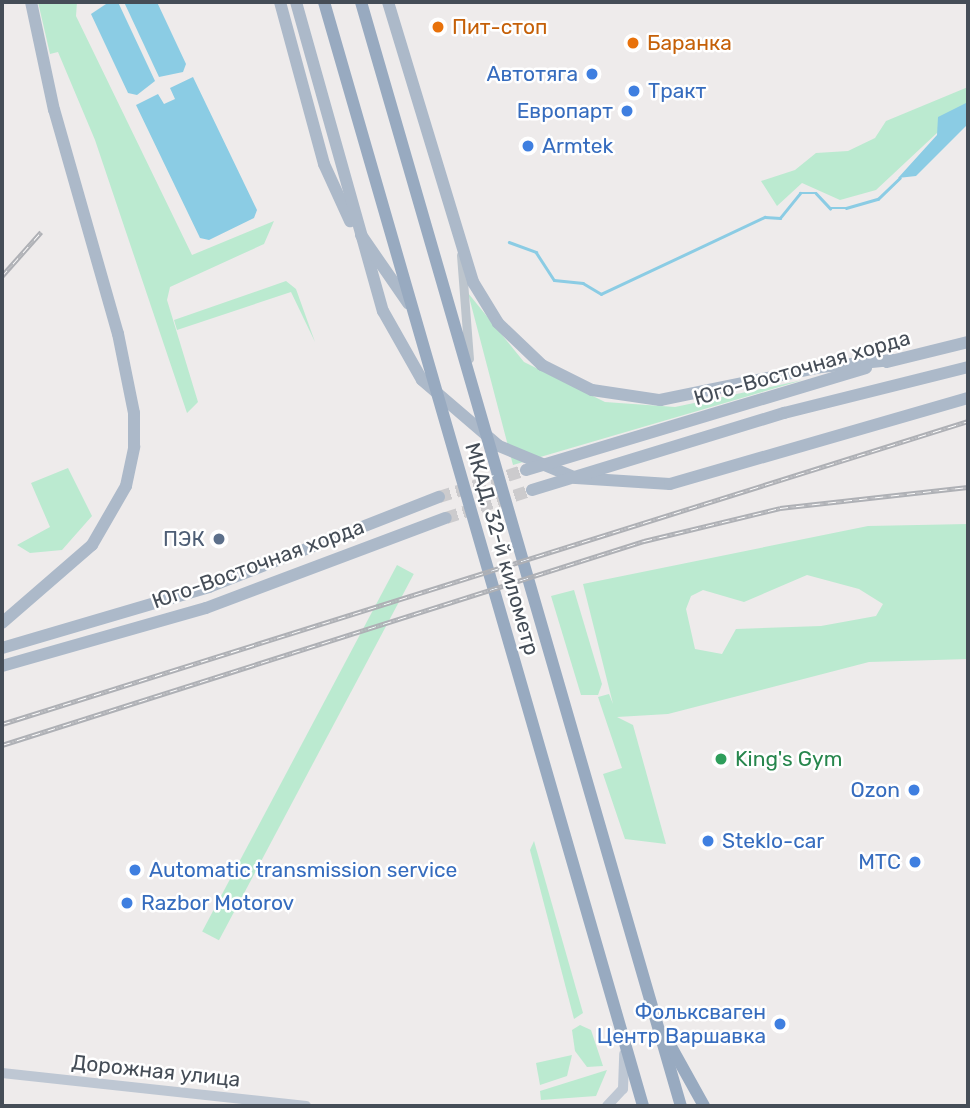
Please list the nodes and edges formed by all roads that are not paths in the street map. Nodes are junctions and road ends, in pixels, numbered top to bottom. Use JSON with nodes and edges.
{"nodes":[{"id":1,"x":31,"y":2,"type":"edge"},
{"id":2,"x":280,"y":2,"type":"edge"},
{"id":3,"x":296,"y":2,"type":"edge"},
{"id":4,"x":324,"y":2,"type":"edge"},
{"id":5,"x":361,"y":2,"type":"edge"},
{"id":6,"x":388,"y":2,"type":"edge"},
{"id":7,"x":460,"y":247,"type":"junction"},
{"id":8,"x":417,"y":321,"type":"junction"},
{"id":9,"x":968,"y":342,"type":"edge"},
{"id":10,"x":892,"y":360,"type":"junction"},
{"id":11,"x":968,"y":367,"type":"edge"},
{"id":12,"x":471,"y":382,"type":"junction"},
{"id":13,"x":968,"y":398,"type":"edge"},
{"id":14,"x":526,"y":470,"type":"tunnel mouth"},
{"id":15,"x":532,"y":490,"type":"tunnel mouth"},
{"id":16,"x":439,"y":498,"type":"tunnel mouth"},
{"id":17,"x":446,"y":518,"type":"tunnel mouth"},
{"id":18,"x":2,"y":624,"type":"edge"},
{"id":19,"x":2,"y":648,"type":"edge"},
{"id":20,"x":2,"y":666,"type":"edge"},
{"id":21,"x":645,"y":982,"type":"junction"},
{"id":22,"x":623,"y":1037,"type":"junction"},
{"id":23,"x":2,"y":1073,"type":"edge"},
{"id":24,"x":306,"y":1106,"type":"edge"},
{"id":25,"x":607,"y":1106,"type":"edge"},
{"id":26,"x":643,"y":1106,"type":"edge"},
{"id":27,"x":681,"y":1106,"type":"edge"},
{"id":28,"x":705,"y":1106,"type":"edge"}],
"edges":[{"from":1,"to":18,"type":"main road"},
{"from":2,"to":8,"type":"main road"},
{"from":3,"to":13,"type":"main road"},
{"from":4,"to":8,"type":"highway","name":"МКАД, 32-й километр"},
{"from":5,"to":12,"type":"highway","name":"МКАД, 32-й километр"},
{"from":6,"to":7,"type":"main road"},
{"from":7,"to":10,"type":"main road"},
{"from":7,"to":12,"type":"street"},
{"from":8,"to":22,"type":"highway","name":"МКАД, 32-й километр"},
{"from":9,"to":10,"type":"main road","name":"Юго-Восточная хорда"},
{"from":10,"to":14,"type":"main road","name":"Юго-Восточная хорда"},
{"from":11,"to":15,"type":"main road","name":"Юго-Восточная хорда"},
{"from":12,"to":21,"type":"highway","name":"МКАД, 32-й километр"},
{"from":16,"to":19,"type":"main road","name":"Юго-Восточная хорда"},
{"from":17,"to":20,"type":"main road","name":"Юго-Восточная хорда"},
{"from":21,"to":27,"type":"highway","name":"МКАД, 32-й километр"},
{"from":21,"to":28,"type":"highway"},
{"from":22,"to":25,"type":"main road"},
{"from":22,"to":26,"type":"highway","name":"МКАД, 32-й километр"},
{"from":23,"to":24,"type":"main road","name":"Дорожная улица"}]}
